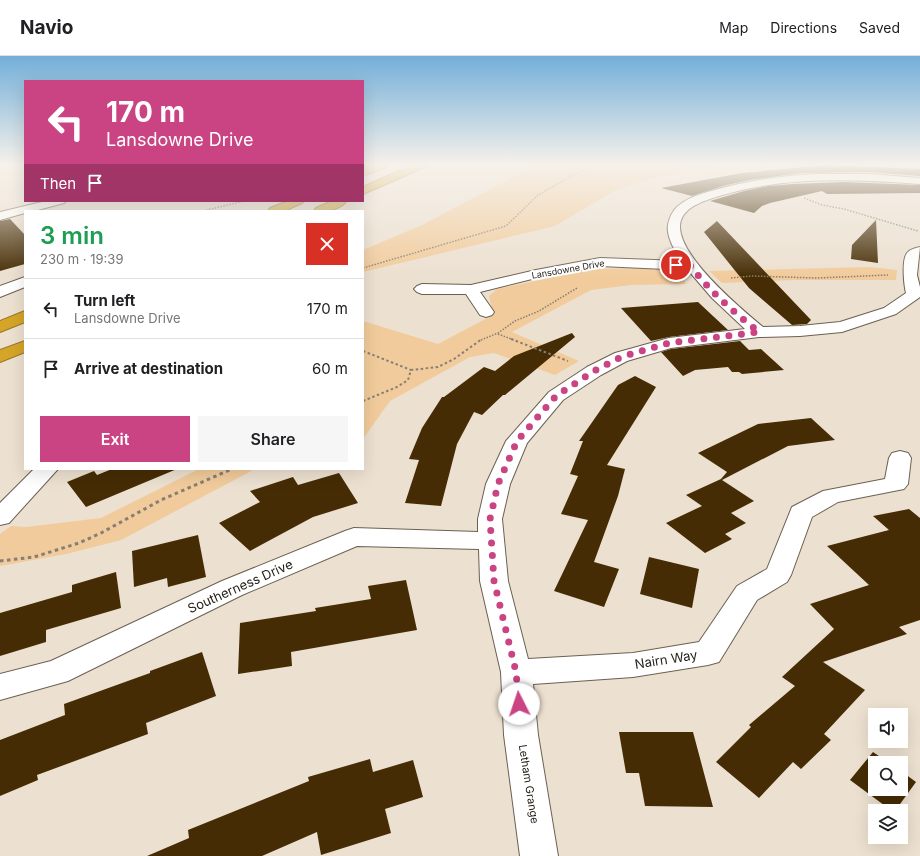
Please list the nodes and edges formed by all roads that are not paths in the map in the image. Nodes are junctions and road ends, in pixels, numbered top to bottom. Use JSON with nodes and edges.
{"nodes":[{"id":1,"x":55,"y":202,"type":"edge"},
{"id":2,"x":295,"y":202,"type":"edge"},
{"id":3,"x":339,"y":202,"type":"edge"},
{"id":4,"x":692,"y":202,"type":"edge"},
{"id":5,"x":24,"y":210,"type":"edge"},
{"id":6,"x":24,"y":210,"type":"edge"},
{"id":7,"x":276,"y":210,"type":"edge"},
{"id":8,"x":322,"y":210,"type":"edge"},
{"id":9,"x":0,"y":216,"type":"edge"},
{"id":10,"x":920,"y":251,"type":"edge"},
{"id":11,"x":691,"y":266,"type":"junction"},
{"id":12,"x":24,"y":281,"type":"edge"},
{"id":13,"x":422,"y":289,"type":"dead end"},
{"id":14,"x":471,"y":290,"type":"junction"},
{"id":15,"x":0,"y":292,"type":"edge"},
{"id":16,"x":913,"y":302,"type":"edge"},
{"id":17,"x":486,"y":312,"type":"dead end"},
{"id":18,"x":24,"y":316,"type":"edge"},
{"id":19,"x":0,"y":327,"type":"edge"},
{"id":20,"x":759,"y":332,"type":"junction"},
{"id":21,"x":24,"y":346,"type":"edge"},
{"id":22,"x":0,"y":357,"type":"edge"},
{"id":23,"x":900,"y":458,"type":"dead end"},
{"id":24,"x":46,"y":470,"type":"edge"},
{"id":25,"x":0,"y":517,"type":"edge"},
{"id":26,"x":492,"y":541,"type":"junction"},
{"id":27,"x":516,"y":672,"type":"junction"},
{"id":28,"x":0,"y":687,"type":"edge"},
{"id":29,"x":539,"y":856,"type":"edge"}],
"edges":[{"from":1,"to":6,"type":"street"},
{"from":2,"to":7,"type":"highway"},
{"from":3,"to":8,"type":"highway"},
{"from":4,"to":11,"type":"street"},
{"from":5,"to":9,"type":"street"},
{"from":10,"to":16,"type":"street","name":"Letham Grange"},
{"from":11,"to":14,"type":"street","name":"Lansdowne Drive"},
{"from":11,"to":20,"type":"street"},
{"from":12,"to":15,"type":"street"},
{"from":13,"to":14,"type":"street","name":"Lansdowne Drive"},
{"from":14,"to":17,"type":"street"},
{"from":16,"to":20,"type":"street","name":"Letham Grange"},
{"from":18,"to":19,"type":"highway"},
{"from":20,"to":26,"type":"street","name":"Letham Grange"},
{"from":21,"to":22,"type":"highway"},
{"from":23,"to":27,"type":"street","name":"Nairn Way"},
{"from":24,"to":25,"type":"street"},
{"from":26,"to":27,"type":"street","name":"Letham Grange"},
{"from":26,"to":28,"type":"street","name":"Southerness Drive"},
{"from":27,"to":29,"type":"street","name":"Letham Grange"}]}
